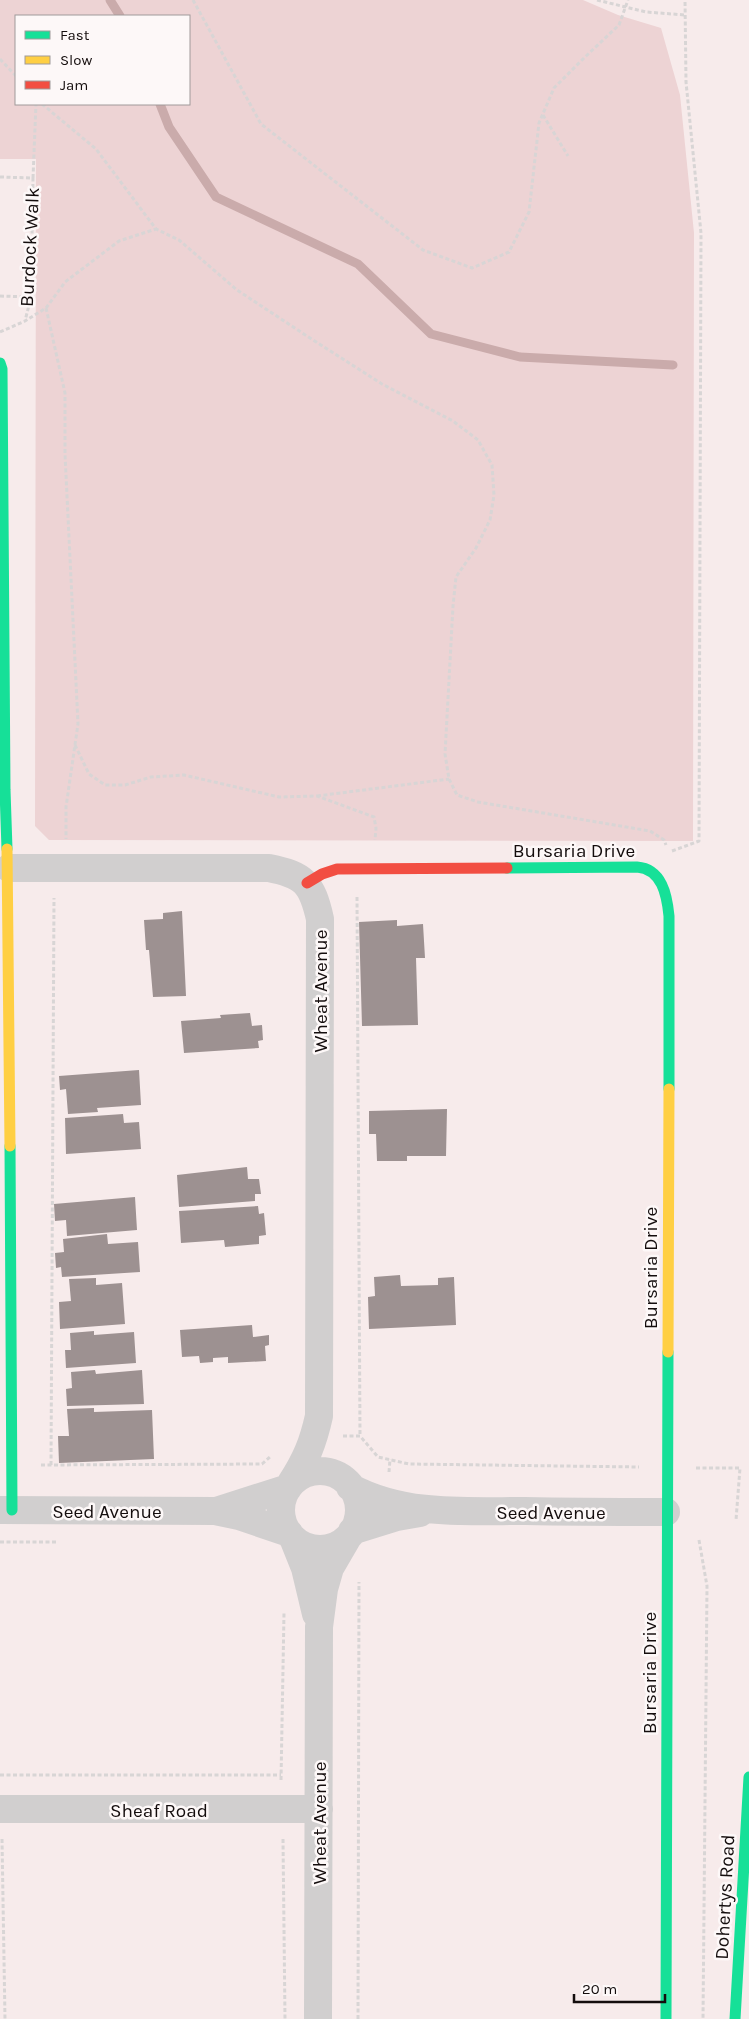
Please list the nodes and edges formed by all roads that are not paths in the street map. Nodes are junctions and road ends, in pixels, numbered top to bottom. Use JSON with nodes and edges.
{"nodes":[{"id":1,"x":0,"y":363,"type":"edge"},
{"id":2,"x":9,"y":868,"type":"junction"},
{"id":3,"x":307,"y":883,"type":"junction"},
{"id":4,"x":319,"y":1403,"type":"junction"},
{"id":5,"x":348,"y":1484,"type":"junction"},
{"id":6,"x":290,"y":1486,"type":"junction"},
{"id":7,"x":6,"y":1510,"type":"edge"},
{"id":8,"x":215,"y":1511,"type":"junction"},
{"id":9,"x":436,"y":1511,"type":"junction"},
{"id":10,"x":666,"y":1512,"type":"junction"},
{"id":11,"x":350,"y":1534,"type":"junction"},
{"id":12,"x":291,"y":1536,"type":"junction"},
{"id":13,"x":319,"y":1627,"type":"junction"},
{"id":14,"x":749,"y":1777,"type":"edge"},
{"id":15,"x":0,"y":1809,"type":"edge"},
{"id":16,"x":319,"y":1810,"type":"junction"},
{"id":17,"x":318,"y":2019,"type":"edge"},
{"id":18,"x":666,"y":2019,"type":"edge"},
{"id":19,"x":735,"y":2019,"type":"edge"}],
"edges":[{"from":1,"to":2,"type":"street"},
{"from":2,"to":3,"type":"street"},
{"from":2,"to":7,"type":"street"},
{"from":3,"to":4,"type":"street","name":"Wheat Avenue"},
{"from":3,"to":10,"type":"street","name":"Bursaria Drive"},
{"from":4,"to":5,"type":"street","name":"Wheat Avenue"},
{"from":4,"to":6,"type":"street","name":"Wheat Avenue"},
{"from":5,"to":6,"type":"street"},
{"from":5,"to":9,"type":"street","name":"Seed Avenue"},
{"from":5,"to":11,"type":"street"},
{"from":6,"to":8,"type":"street","name":"Seed Avenue"},
{"from":6,"to":12,"type":"street"},
{"from":7,"to":8,"type":"street","name":"Seed Avenue"},
{"from":8,"to":12,"type":"street","name":"Seed Avenue"},
{"from":9,"to":10,"type":"street","name":"Seed Avenue"},
{"from":9,"to":11,"type":"street","name":"Seed Avenue"},
{"from":10,"to":18,"type":"street","name":"Bursaria Drive"},
{"from":11,"to":12,"type":"street"},
{"from":11,"to":13,"type":"street","name":"Wheat Avenue"},
{"from":12,"to":13,"type":"street","name":"Wheat Avenue"},
{"from":13,"to":16,"type":"street","name":"Wheat Avenue"},
{"from":14,"to":19,"type":"street","name":"Dohertys Road"},
{"from":15,"to":16,"type":"street","name":"Sheaf Road"},
{"from":16,"to":17,"type":"street","name":"Wheat Avenue"}]}
